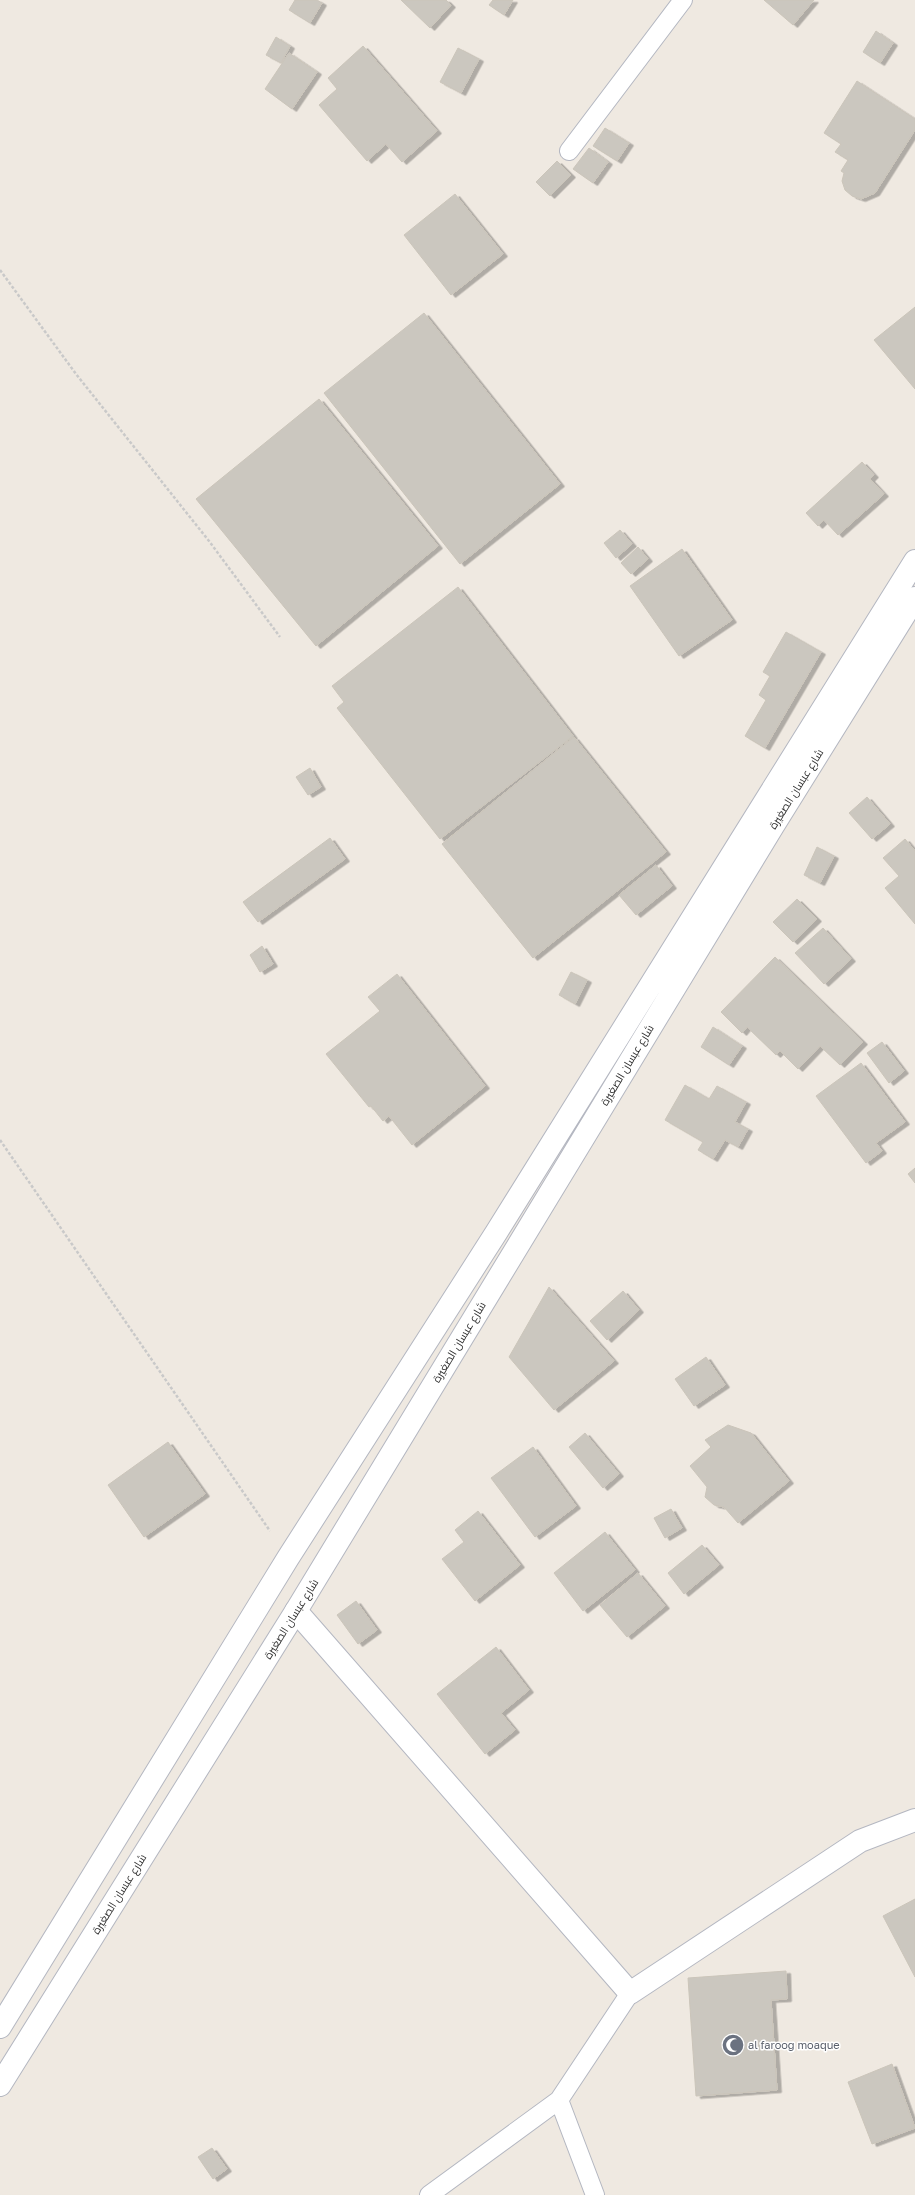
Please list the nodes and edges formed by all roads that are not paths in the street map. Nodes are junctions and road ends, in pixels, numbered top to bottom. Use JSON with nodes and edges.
{"nodes":[{"id":1,"x":683,"y":0,"type":"edge"},
{"id":2,"x":569,"y":151,"type":"dead end"},
{"id":3,"x":915,"y":561,"type":"edge"},
{"id":4,"x":915,"y":598,"type":"edge"},
{"id":5,"x":296,"y":1611,"type":"junction"},
{"id":6,"x":915,"y":1820,"type":"edge"},
{"id":7,"x":630,"y":1993,"type":"junction"},
{"id":8,"x":0,"y":2027,"type":"edge"},
{"id":9,"x":0,"y":2085,"type":"edge"},
{"id":10,"x":559,"y":2100,"type":"junction"},
{"id":11,"x":429,"y":2195,"type":"edge"},
{"id":12,"x":595,"y":2195,"type":"edge"}],
"edges":[{"from":1,"to":2,"type":"lane"},
{"from":3,"to":8,"type":"street","name":"شارع عبسان الصغيرة"},
{"from":4,"to":5,"type":"street","name":"شارع عبسان الصغيرة"},
{"from":5,"to":7,"type":"street"},
{"from":5,"to":9,"type":"street","name":"شارع عبسان الصغيرة"},
{"from":6,"to":7,"type":"street"},
{"from":7,"to":10,"type":"lane"},
{"from":10,"to":11,"type":"lane"},
{"from":10,"to":12,"type":"lane"}]}
